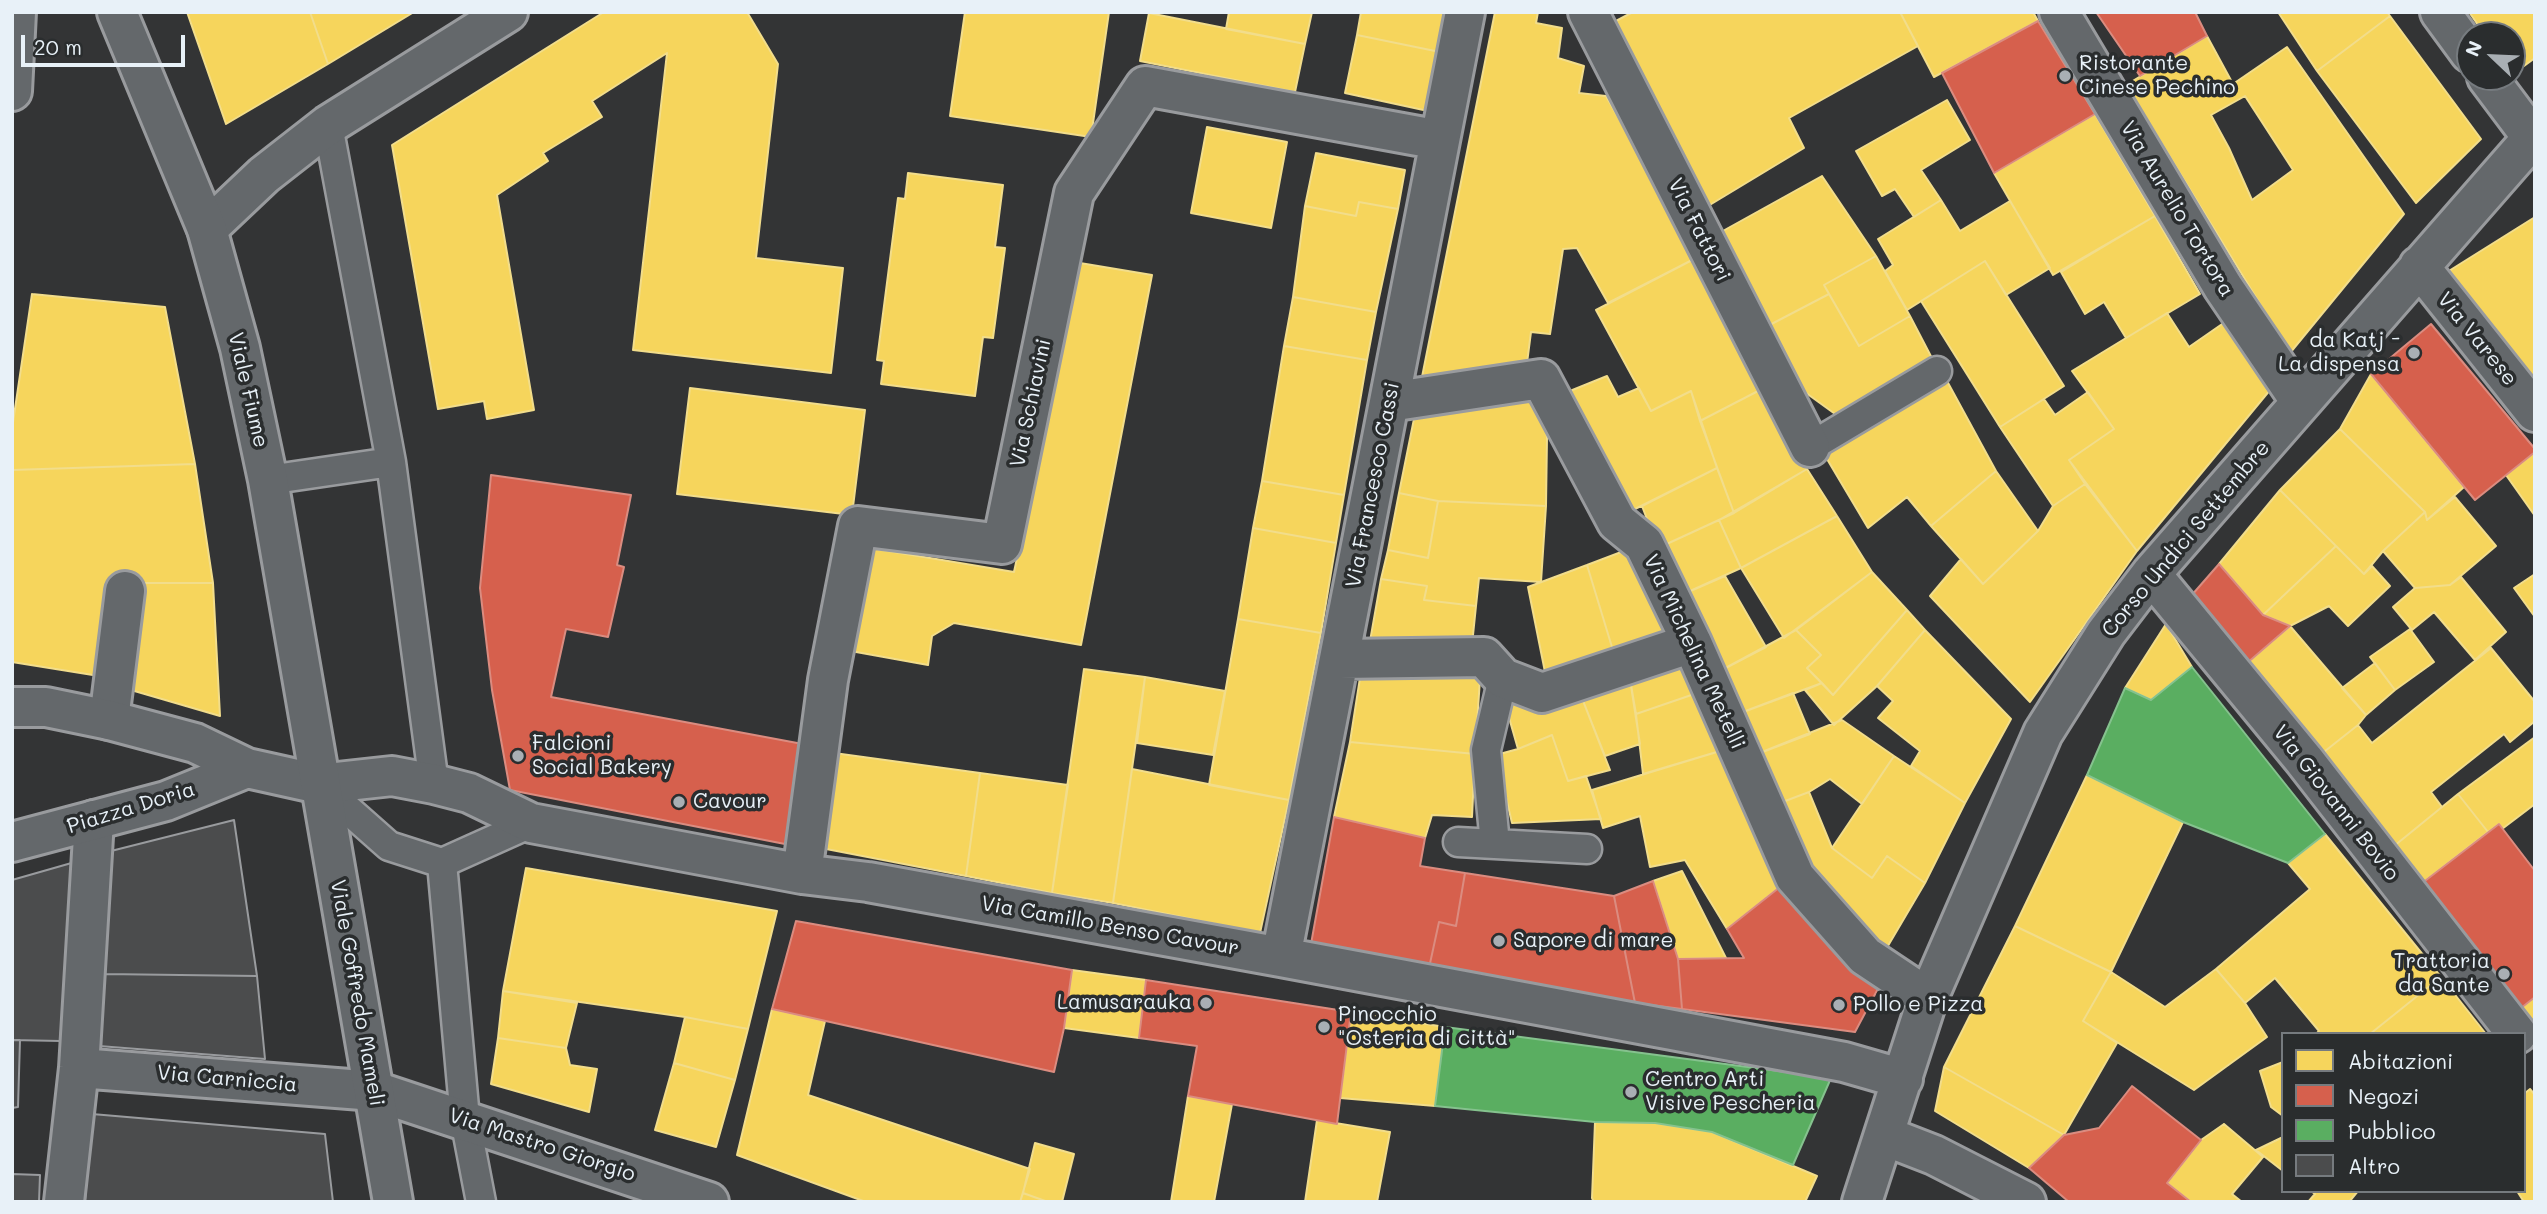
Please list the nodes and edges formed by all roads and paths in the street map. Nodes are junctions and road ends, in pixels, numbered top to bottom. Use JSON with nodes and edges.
{"nodes":[{"id":1,"x":16,"y":12,"type":"edge"},
{"id":2,"x":117,"y":12,"type":"edge"},
{"id":3,"x":508,"y":12,"type":"edge"},
{"id":4,"x":1465,"y":12,"type":"edge"},
{"id":5,"x":1588,"y":12,"type":"edge"},
{"id":6,"x":2059,"y":12,"type":"edge"},
{"id":7,"x":2440,"y":12,"type":"edge"},
{"id":8,"x":2456,"y":34,"type":"edge"},
{"id":9,"x":12,"y":91,"type":"edge"},
{"id":10,"x":2498,"y":91,"type":"edge"},
{"id":11,"x":328,"y":125,"type":"junction"},
{"id":12,"x":2533,"y":136,"type":"edge"},
{"id":13,"x":1440,"y":140,"type":"junction"},
{"id":14,"x":208,"y":229,"type":"junction"},
{"id":15,"x":2418,"y":266,"type":"junction"},
{"id":16,"x":1937,"y":371,"type":"dead end"},
{"id":17,"x":1389,"y":402,"type":"junction"},
{"id":18,"x":2301,"y":402,"type":"junction"},
{"id":19,"x":2535,"y":412,"type":"edge"},
{"id":20,"x":1810,"y":447,"type":"joint"},
{"id":21,"x":391,"y":462,"type":"junction"},
{"id":22,"x":268,"y":480,"type":"junction"},
{"id":23,"x":2151,"y":574,"type":"junction"},
{"id":24,"x":125,"y":591,"type":"dead end"},
{"id":25,"x":1692,"y":643,"type":"junction"},
{"id":26,"x":1339,"y":659,"type":"junction"},
{"id":27,"x":1503,"y":678,"type":"junction"},
{"id":28,"x":12,"y":707,"type":"edge"},
{"id":29,"x":109,"y":720,"type":"junction"},
{"id":30,"x":247,"y":768,"type":"junction"},
{"id":31,"x":434,"y":783,"type":"junction"},
{"id":32,"x":319,"y":784,"type":"junction"},
{"id":33,"x":94,"y":820,"type":"junction"},
{"id":34,"x":531,"y":823,"type":"junction"},
{"id":35,"x":12,"y":842,"type":"edge"},
{"id":36,"x":1458,"y":842,"type":"dead end"},
{"id":37,"x":1495,"y":844,"type":"junction"},
{"id":38,"x":1587,"y":849,"type":"dead end"},
{"id":39,"x":442,"y":863,"type":"junction"},
{"id":40,"x":802,"y":874,"type":"junction"},
{"id":41,"x":1281,"y":957,"type":"junction"},
{"id":42,"x":1928,"y":998,"type":"junction"},
{"id":43,"x":2515,"y":1032,"type":"edge"},
{"id":44,"x":79,"y":1068,"type":"junction"},
{"id":45,"x":1903,"y":1079,"type":"junction"},
{"id":46,"x":375,"y":1091,"type":"junction"},
{"id":47,"x":465,"y":1119,"type":"junction"},
{"id":48,"x":1885,"y":1136,"type":"junction"},
{"id":49,"x":64,"y":1202,"type":"edge"},
{"id":50,"x":393,"y":1202,"type":"edge"},
{"id":51,"x":481,"y":1202,"type":"edge"},
{"id":52,"x":709,"y":1202,"type":"edge"},
{"id":53,"x":1862,"y":1202,"type":"edge"},
{"id":54,"x":2026,"y":1202,"type":"edge"}],
"edges":[{"from":1,"to":9,"type":"street"},
{"from":2,"to":14,"type":"street","name":"Viale Fiume"},
{"from":3,"to":11,"type":"street"},
{"from":4,"to":13,"type":"street","name":"Via Francesco Cassi"},
{"from":5,"to":20,"type":"street","name":"Via Fattori"},
{"from":6,"to":18,"type":"street","name":"Via Aurelio Tortora"},
{"from":7,"to":8,"type":"street"},
{"from":10,"to":12,"type":"street"},
{"from":11,"to":14,"type":"street"},
{"from":11,"to":21,"type":"lane"},
{"from":12,"to":15,"type":"street","name":"Corso Undici Settembre"},
{"from":13,"to":17,"type":"street","name":"Via Francesco Cassi"},
{"from":13,"to":40,"type":"street","name":"Via Schiavini"},
{"from":14,"to":22,"type":"street","name":"Viale Fiume"},
{"from":15,"to":18,"type":"street","name":"Corso Undici Settembre"},
{"from":15,"to":19,"type":"street","name":"Via Varese"},
{"from":16,"to":20,"type":"lane"},
{"from":17,"to":25,"type":"street","name":"Via Michelina Metelli"},
{"from":17,"to":26,"type":"street","name":"Via Francesco Cassi"},
{"from":18,"to":23,"type":"street","name":"Corso Undici Settembre"},
{"from":21,"to":22,"type":"lane"},
{"from":21,"to":31,"type":"lane"},
{"from":22,"to":32,"type":"street","name":"Viale Fiume"},
{"from":23,"to":42,"type":"street","name":"Corso Undici Settembre"},
{"from":23,"to":43,"type":"street","name":"Via Giovanni Bovio"},
{"from":24,"to":29,"type":"street"},
{"from":25,"to":27,"type":"street"},
{"from":25,"to":42,"type":"street","name":"Via Michelina Metelli"},
{"from":26,"to":27,"type":"street"},
{"from":26,"to":41,"type":"street","name":"Via Francesco Cassi"},
{"from":27,"to":37,"type":"lane"},
{"from":28,"to":29,"type":"street"},
{"from":29,"to":30,"type":"street"},
{"from":30,"to":32,"type":"street"},
{"from":30,"to":33,"type":"street","name":"Piazza Doria"},
{"from":31,"to":32,"type":"street","name":"Via Camillo Benso Cavour"},
{"from":31,"to":34,"type":"street","name":"Via Camillo Benso Cavour"},
{"from":32,"to":39,"type":"lane"},
{"from":32,"to":46,"type":"street","name":"Viale Goffredo Mameli"},
{"from":33,"to":35,"type":"street","name":"Piazza Doria"},
{"from":33,"to":44,"type":"street"},
{"from":34,"to":39,"type":"lane"},
{"from":34,"to":40,"type":"street","name":"Via Camillo Benso Cavour"},
{"from":36,"to":37,"type":"lane"},
{"from":37,"to":38,"type":"lane"},
{"from":39,"to":47,"type":"lane"},
{"from":40,"to":41,"type":"street","name":"Via Camillo Benso Cavour"},
{"from":41,"to":45,"type":"street","name":"Via Camillo Benso Cavour"},
{"from":42,"to":45,"type":"street","name":"Corso Undici Settembre"},
{"from":44,"to":46,"type":"street","name":"Via Carniccia"},
{"from":44,"to":49,"type":"street"},
{"from":45,"to":48,"type":"street","name":"Corso Undici Settembre"},
{"from":46,"to":47,"type":"street","name":"Via Mastro Giorgio"},
{"from":46,"to":50,"type":"street","name":"Viale Goffredo Mameli"},
{"from":47,"to":51,"type":"lane"},
{"from":47,"to":52,"type":"street","name":"Via Mastro Giorgio"},
{"from":48,"to":53,"type":"street","name":"Corso Undici Settembre"},
{"from":48,"to":54,"type":"street"}]}
